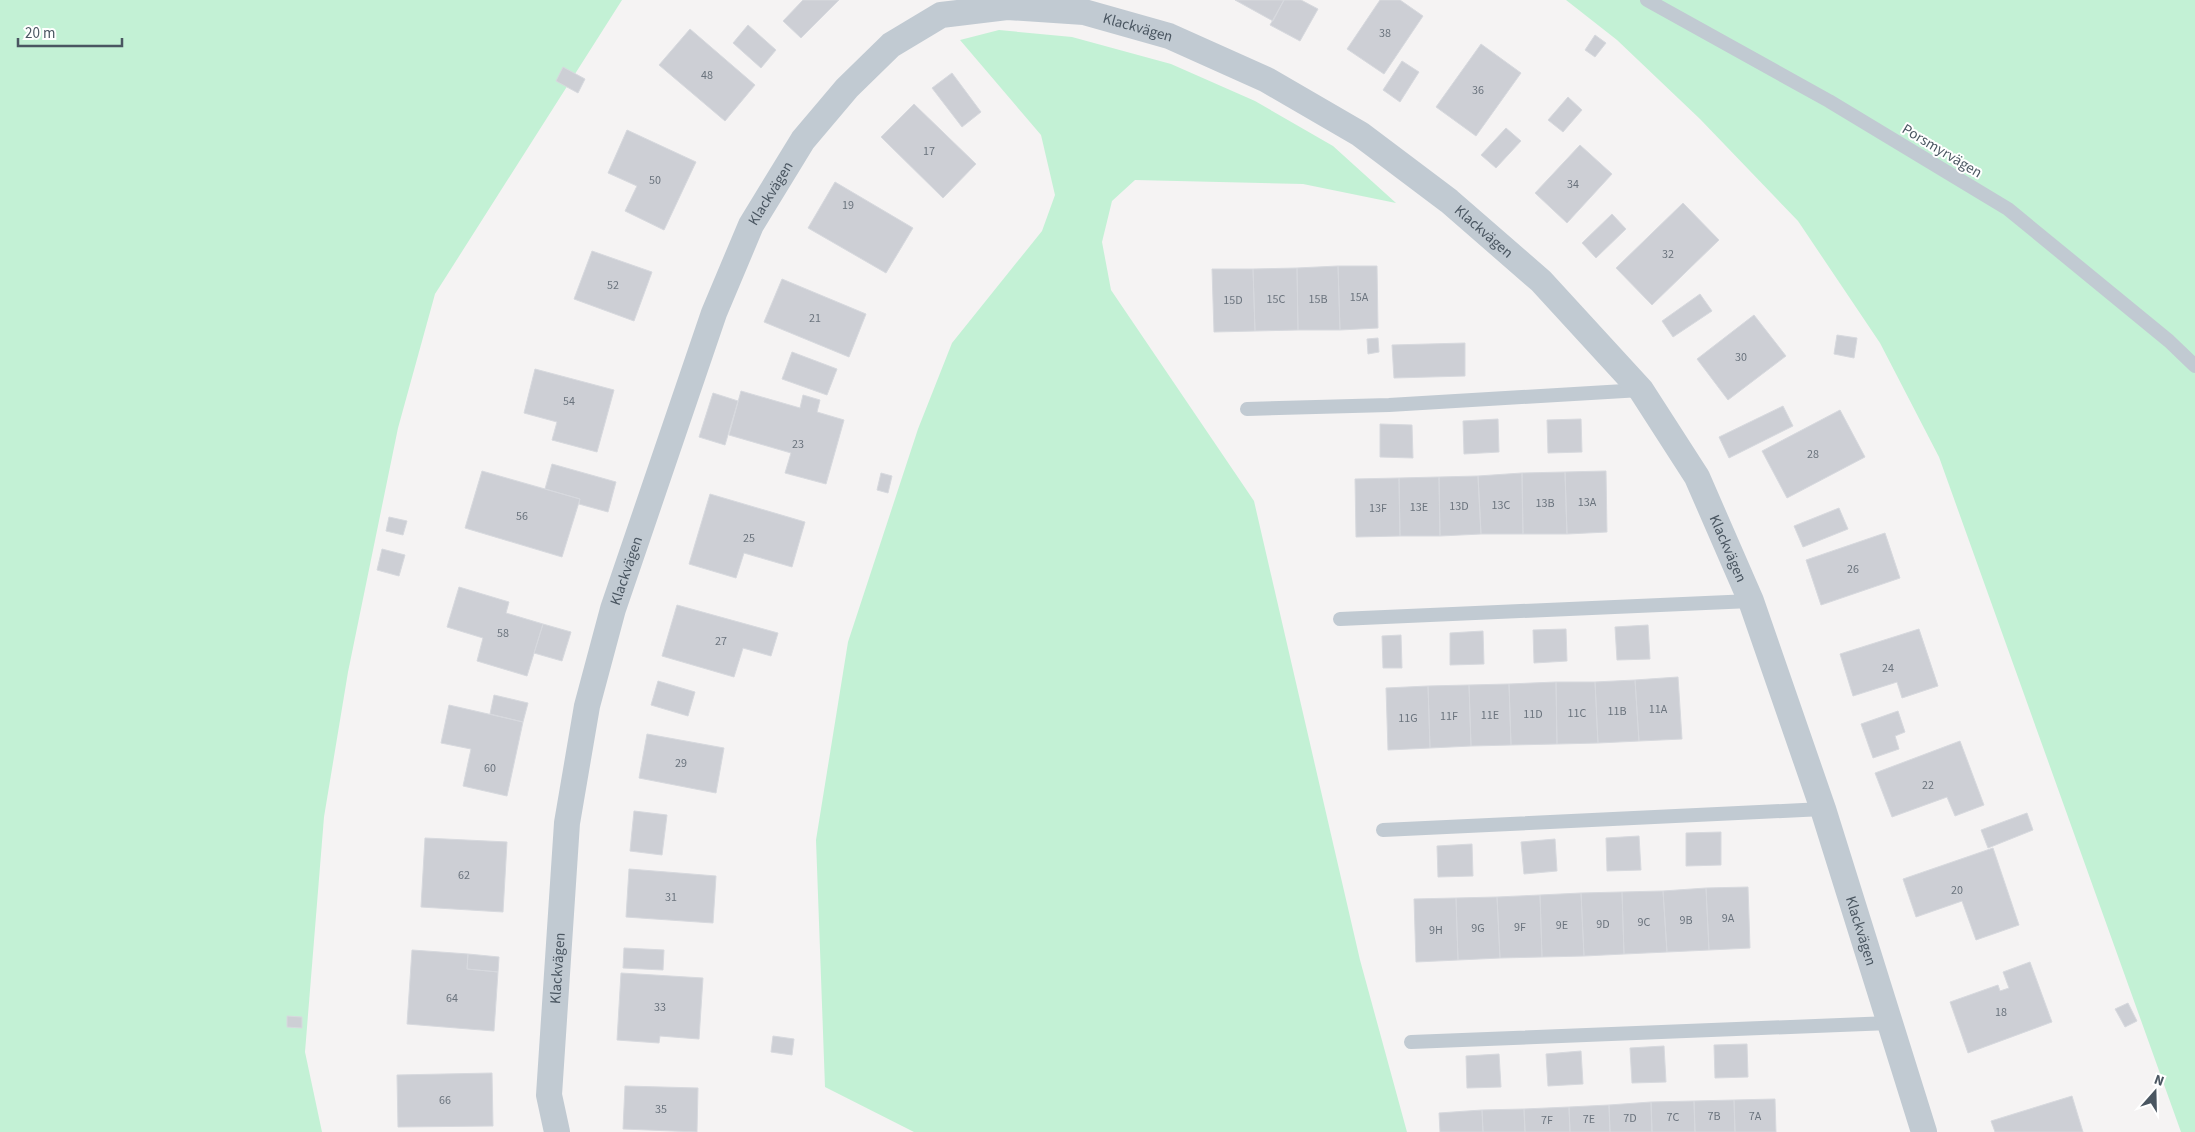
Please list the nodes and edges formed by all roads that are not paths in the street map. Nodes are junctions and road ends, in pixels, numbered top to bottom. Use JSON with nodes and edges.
{"nodes":[{"id":1,"x":1648,"y":0,"type":"edge"},
{"id":2,"x":2195,"y":366,"type":"edge"},
{"id":3,"x":1641,"y":390,"type":"junction"},
{"id":4,"x":1246,"y":409,"type":"dead end"},
{"id":5,"x":1751,"y":601,"type":"junction"},
{"id":6,"x":1340,"y":619,"type":"dead end"},
{"id":7,"x":1823,"y":809,"type":"junction"},
{"id":8,"x":1383,"y":830,"type":"dead end"},
{"id":9,"x":1890,"y":1023,"type":"junction"},
{"id":10,"x":1411,"y":1042,"type":"dead end"},
{"id":11,"x":557,"y":1132,"type":"edge"},
{"id":12,"x":1924,"y":1132,"type":"edge"}],
"edges":[{"from":1,"to":2,"type":"lane","name":"Porsmyrvägen"},
{"from":3,"to":4,"type":"lane"},
{"from":3,"to":5,"type":"street","name":"Klackvägen"},
{"from":3,"to":11,"type":"street","name":"Klackvägen"},
{"from":5,"to":6,"type":"lane"},
{"from":5,"to":7,"type":"street","name":"Klackvägen"},
{"from":7,"to":8,"type":"lane"},
{"from":7,"to":9,"type":"street","name":"Klackvägen"},
{"from":9,"to":10,"type":"lane"},
{"from":9,"to":12,"type":"street","name":"Klackvägen"}]}
